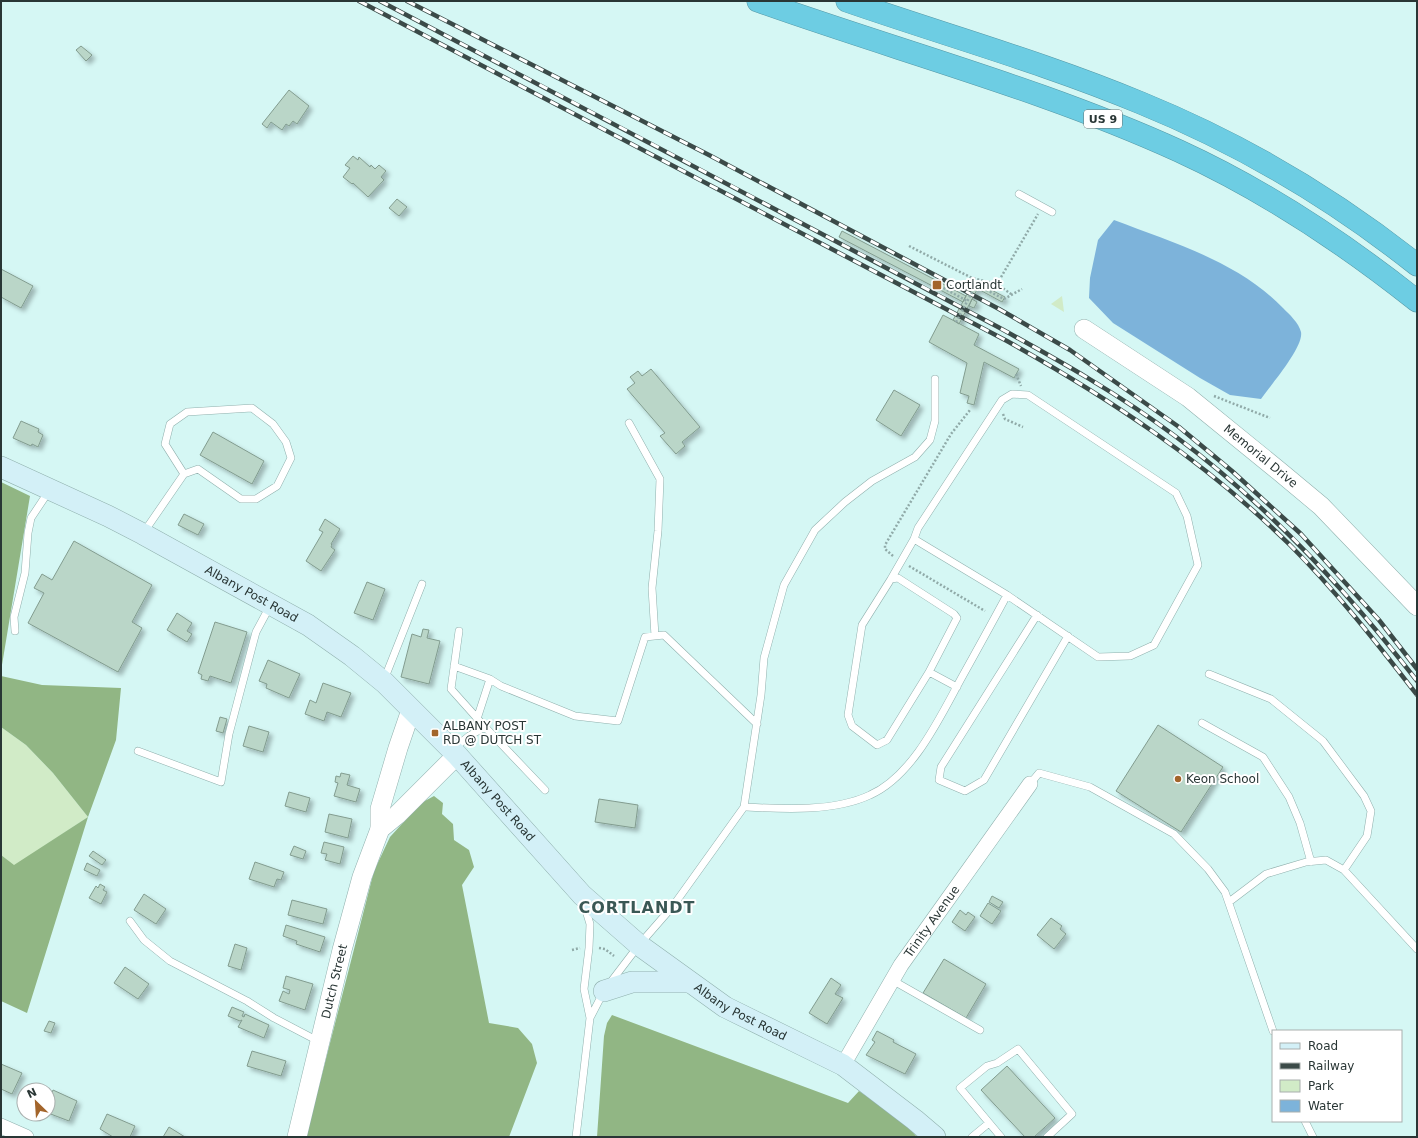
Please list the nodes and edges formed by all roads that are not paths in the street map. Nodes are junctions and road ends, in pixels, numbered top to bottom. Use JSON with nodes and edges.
{"nodes":[{"id":1,"x":758,"y":1,"type":"edge"},
{"id":2,"x":847,"y":1,"type":"edge"},
{"id":3,"x":1019,"y":194,"type":"dead end"},
{"id":4,"x":1052,"y":212,"type":"dead end"},
{"id":5,"x":1417,"y":265,"type":"edge"},
{"id":6,"x":1417,"y":301,"type":"edge"},
{"id":7,"x":1084,"y":329,"type":"dead end"},
{"id":8,"x":935,"y":378,"type":"dead end"},
{"id":9,"x":629,"y":423,"type":"dead end"},
{"id":10,"x":1,"y":467,"type":"edge"},
{"id":11,"x":184,"y":474,"type":"junction"},
{"id":12,"x":50,"y":489,"type":"junction"},
{"id":13,"x":143,"y":534,"type":"junction"},
{"id":14,"x":914,"y":539,"type":"junction"},
{"id":15,"x":891,"y":578,"type":"junction"},
{"id":16,"x":422,"y":584,"type":"dead end"},
{"id":17,"x":1007,"y":595,"type":"junction"},
{"id":18,"x":271,"y":604,"type":"junction"},
{"id":19,"x":1417,"y":606,"type":"edge"},
{"id":20,"x":1037,"y":615,"type":"junction"},
{"id":21,"x":15,"y":630,"type":"dead end"},
{"id":22,"x":459,"y":631,"type":"dead end"},
{"id":23,"x":655,"y":636,"type":"junction"},
{"id":24,"x":1068,"y":636,"type":"junction"},
{"id":25,"x":454,"y":666,"type":"junction"},
{"id":26,"x":929,"y":672,"type":"junction"},
{"id":27,"x":1209,"y":674,"type":"dead end"},
{"id":28,"x":490,"y":679,"type":"junction"},
{"id":29,"x":383,"y":682,"type":"junction"},
{"id":30,"x":957,"y":687,"type":"junction"},
{"id":31,"x":411,"y":710,"type":"junction"},
{"id":32,"x":478,"y":719,"type":"junction"},
{"id":33,"x":1202,"y":723,"type":"dead end"},
{"id":34,"x":757,"y":724,"type":"junction"},
{"id":35,"x":485,"y":727,"type":"junction"},
{"id":36,"x":138,"y":751,"type":"dead end"},
{"id":37,"x":454,"y":753,"type":"junction"},
{"id":38,"x":1030,"y":784,"type":"joint"},
{"id":39,"x":544,"y":790,"type":"dead end"},
{"id":40,"x":744,"y":807,"type":"junction"},
{"id":41,"x":380,"y":829,"type":"junction"},
{"id":42,"x":1311,"y":862,"type":"junction"},
{"id":43,"x":1344,"y":870,"type":"junction"},
{"id":44,"x":582,"y":895,"type":"junction"},
{"id":45,"x":1229,"y":902,"type":"junction"},
{"id":46,"x":130,"y":921,"type":"dead end"},
{"id":47,"x":639,"y":945,"type":"junction"},
{"id":48,"x":1417,"y":949,"type":"edge"},
{"id":49,"x":892,"y":980,"type":"junction"},
{"id":50,"x":688,"y":982,"type":"junction"},
{"id":51,"x":604,"y":991,"type":"junction"},
{"id":52,"x":590,"y":1018,"type":"junction"},
{"id":53,"x":980,"y":1030,"type":"dead end"},
{"id":54,"x":1273,"y":1030,"type":"edge"},
{"id":55,"x":320,"y":1042,"type":"junction"},
{"id":56,"x":843,"y":1065,"type":"junction"},
{"id":57,"x":1306,"y":1122,"type":"edge"},
{"id":58,"x":989,"y":1123,"type":"junction"},
{"id":59,"x":1,"y":1126,"type":"edge"},
{"id":60,"x":26,"y":1137,"type":"edge"},
{"id":61,"x":297,"y":1137,"type":"edge"},
{"id":62,"x":576,"y":1137,"type":"edge"},
{"id":63,"x":935,"y":1137,"type":"edge"},
{"id":64,"x":972,"y":1137,"type":"edge"},
{"id":65,"x":1001,"y":1137,"type":"edge"},
{"id":66,"x":1047,"y":1137,"type":"edge"},
{"id":67,"x":1314,"y":1137,"type":"edge"}],
"edges":[{"from":1,"to":6,"type":"highway","number":"US 9"},
{"from":2,"to":5,"type":"highway","number":"US 9"},
{"from":3,"to":4,"type":"lane"},
{"from":7,"to":19,"type":"street","name":"Memorial Drive"},
{"from":8,"to":34,"type":"lane"},
{"from":9,"to":23,"type":"lane"},
{"from":10,"to":12,"type":"main road","name":"Albany Post Road"},
{"from":11,"to":11,"type":"lane"},
{"from":11,"to":13,"type":"lane"},
{"from":12,"to":13,"type":"main road","name":"Albany Post Road"},
{"from":12,"to":21,"type":"lane"},
{"from":13,"to":18,"type":"main road","name":"Albany Post Road"},
{"from":14,"to":15,"type":"lane"},
{"from":14,"to":17,"type":"lane"},
{"from":14,"to":24,"type":"lane"},
{"from":15,"to":26,"type":"lane"},
{"from":15,"to":26,"type":"lane"},
{"from":16,"to":29,"type":"lane"},
{"from":17,"to":20,"type":"lane"},
{"from":17,"to":30,"type":"lane"},
{"from":18,"to":29,"type":"main road","name":"Albany Post Road"},
{"from":18,"to":36,"type":"lane"},
{"from":20,"to":24,"type":"lane"},
{"from":20,"to":24,"type":"lane"},
{"from":22,"to":25,"type":"lane"},
{"from":23,"to":28,"type":"lane"},
{"from":23,"to":34,"type":"lane"},
{"from":25,"to":28,"type":"lane"},
{"from":25,"to":32,"type":"lane"},
{"from":26,"to":30,"type":"lane"},
{"from":27,"to":43,"type":"lane"},
{"from":28,"to":32,"type":"lane"},
{"from":29,"to":31,"type":"main road","name":"Albany Post Road"},
{"from":30,"to":40,"type":"lane"},
{"from":31,"to":37,"type":"main road","name":"Albany Post Road"},
{"from":31,"to":41,"type":"street"},
{"from":32,"to":35,"type":"lane"},
{"from":33,"to":42,"type":"lane"},
{"from":34,"to":40,"type":"lane"},
{"from":35,"to":37,"type":"lane"},
{"from":35,"to":39,"type":"lane"},
{"from":37,"to":41,"type":"street"},
{"from":37,"to":44,"type":"main road","name":"Albany Post Road"},
{"from":38,"to":45,"type":"lane"},
{"from":38,"to":49,"type":"street","name":"Trinity Avenue"},
{"from":40,"to":47,"type":"lane"},
{"from":41,"to":55,"type":"street","name":"Dutch Street"},
{"from":42,"to":43,"type":"lane"},
{"from":42,"to":45,"type":"lane"},
{"from":43,"to":48,"type":"lane"},
{"from":44,"to":47,"type":"main road","name":"Albany Post Road"},
{"from":44,"to":52,"type":"lane"},
{"from":45,"to":54,"type":"lane"},
{"from":46,"to":55,"type":"lane"},
{"from":47,"to":50,"type":"main road","name":"Albany Post Road"},
{"from":47,"to":51,"type":"lane"},
{"from":49,"to":53,"type":"lane"},
{"from":49,"to":56,"type":"street","name":"Trinity Avenue"},
{"from":50,"to":51,"type":"main road"},
{"from":50,"to":56,"type":"main road","name":"Albany Post Road"},
{"from":51,"to":52,"type":"lane"},
{"from":52,"to":62,"type":"lane"},
{"from":55,"to":61,"type":"street","name":"Dutch Street"},
{"from":56,"to":63,"type":"main road","name":"Albany Post Road"},
{"from":57,"to":67,"type":"lane"},
{"from":58,"to":64,"type":"lane"},
{"from":58,"to":65,"type":"lane"},
{"from":58,"to":66,"type":"lane"},
{"from":59,"to":60,"type":"street"}]}
